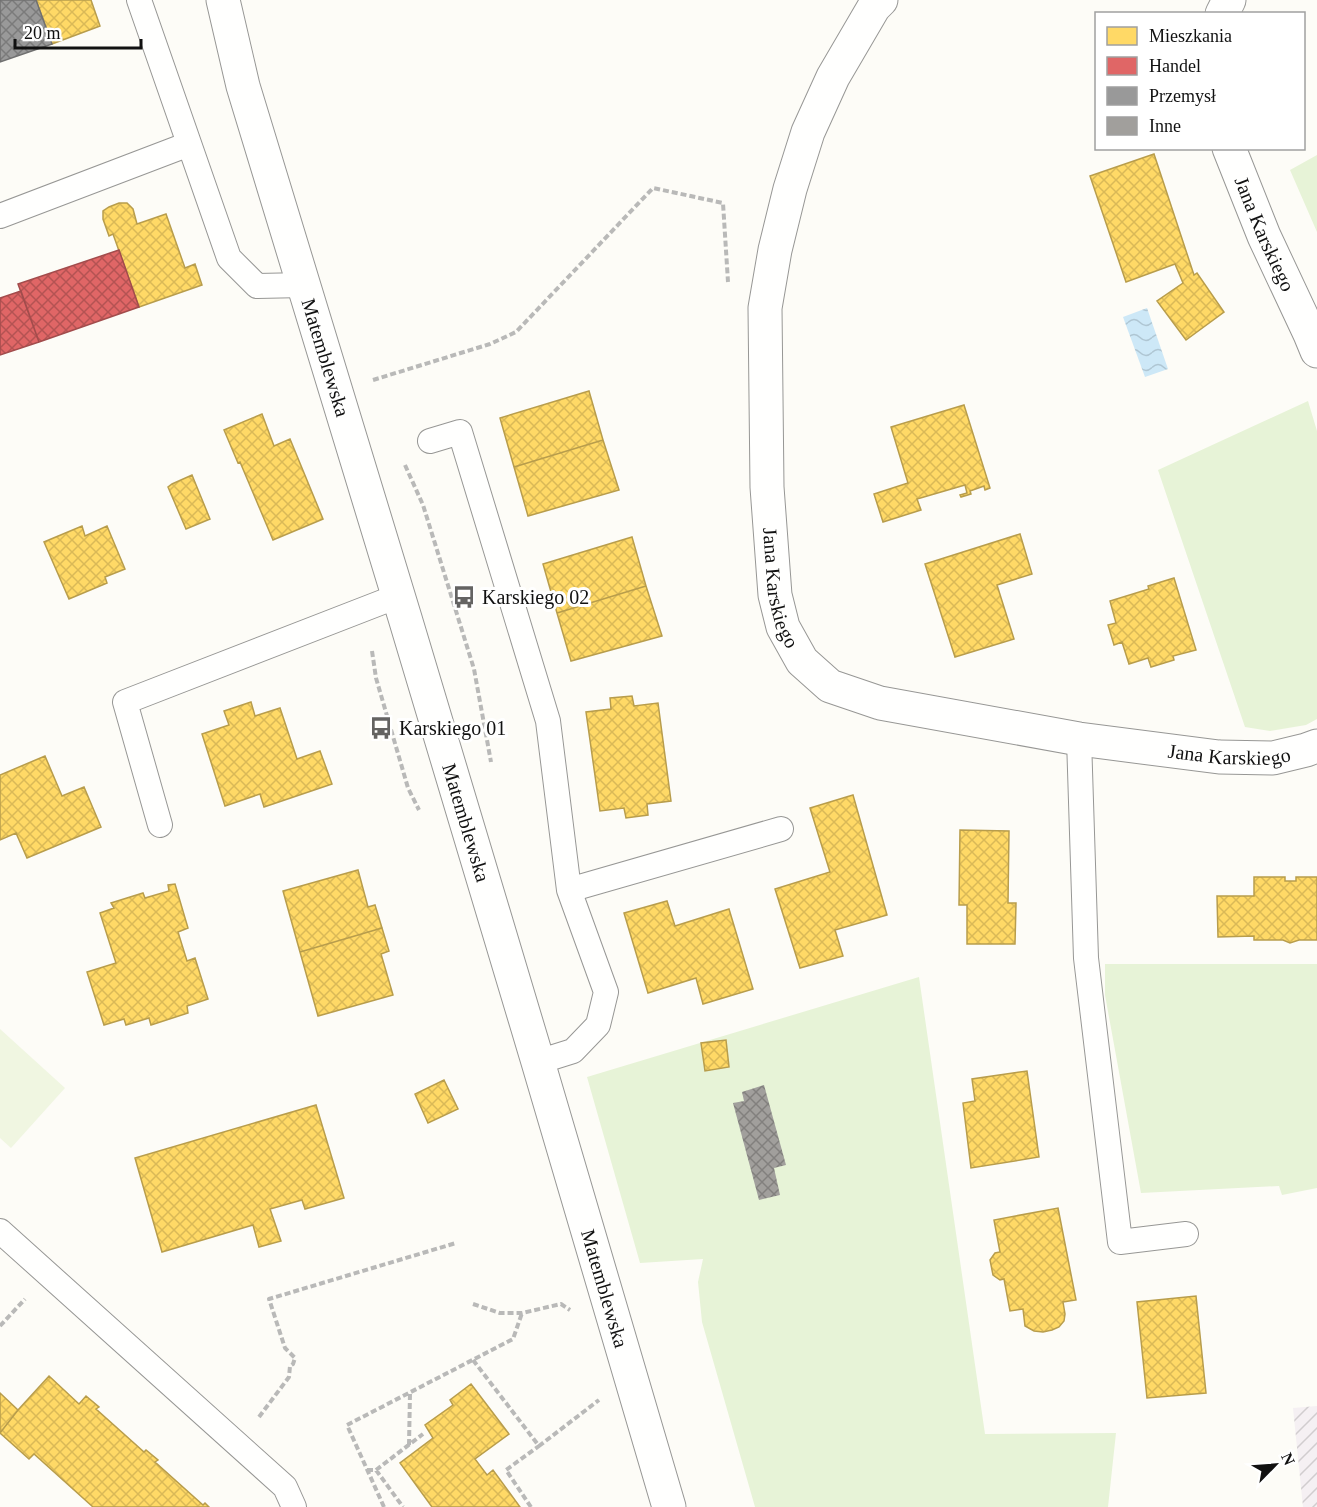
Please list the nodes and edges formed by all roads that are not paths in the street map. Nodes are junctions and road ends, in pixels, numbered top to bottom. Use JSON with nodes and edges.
{"nodes":[{"id":1,"x":139,"y":0,"type":"edge"},
{"id":2,"x":223,"y":0,"type":"edge"},
{"id":3,"x":880,"y":0,"type":"edge"},
{"id":4,"x":189,"y":144,"type":"junction"},
{"id":5,"x":1230,"y":150,"type":"edge"},
{"id":6,"x":0,"y":216,"type":"edge"},
{"id":7,"x":304,"y":285,"type":"junction"},
{"id":8,"x":1317,"y":351,"type":"edge"},
{"id":9,"x":430,"y":441,"type":"dead end"},
{"id":10,"x":399,"y":596,"type":"junction"},
{"id":11,"x":1079,"y":739,"type":"junction"},
{"id":12,"x":1317,"y":746,"type":"edge"},
{"id":13,"x":160,"y":825,"type":"dead end"},
{"id":14,"x":782,"y":829,"type":"dead end"},
{"id":15,"x":569,"y":890,"type":"junction"},
{"id":16,"x":538,"y":1062,"type":"junction"},
{"id":17,"x":0,"y":1231,"type":"edge"},
{"id":18,"x":1186,"y":1234,"type":"dead end"},
{"id":19,"x":294,"y":1507,"type":"edge"},
{"id":20,"x":669,"y":1507,"type":"edge"}],
"edges":[{"from":1,"to":4,"type":"lane"},
{"from":2,"to":7,"type":"street","name":"Matemblewska"},
{"from":3,"to":11,"type":"street","name":"Jana Karskiego"},
{"from":4,"to":6,"type":"lane"},
{"from":4,"to":7,"type":"lane"},
{"from":5,"to":8,"type":"street","name":"Jana Karskiego"},
{"from":7,"to":10,"type":"street","name":"Matemblewska"},
{"from":9,"to":15,"type":"lane"},
{"from":10,"to":13,"type":"lane"},
{"from":10,"to":16,"type":"street","name":"Matemblewska"},
{"from":11,"to":12,"type":"street","name":"Jana Karskiego"},
{"from":11,"to":18,"type":"lane"},
{"from":14,"to":15,"type":"lane"},
{"from":15,"to":16,"type":"lane"},
{"from":16,"to":20,"type":"street","name":"Matemblewska"},
{"from":17,"to":19,"type":"lane"}]}
